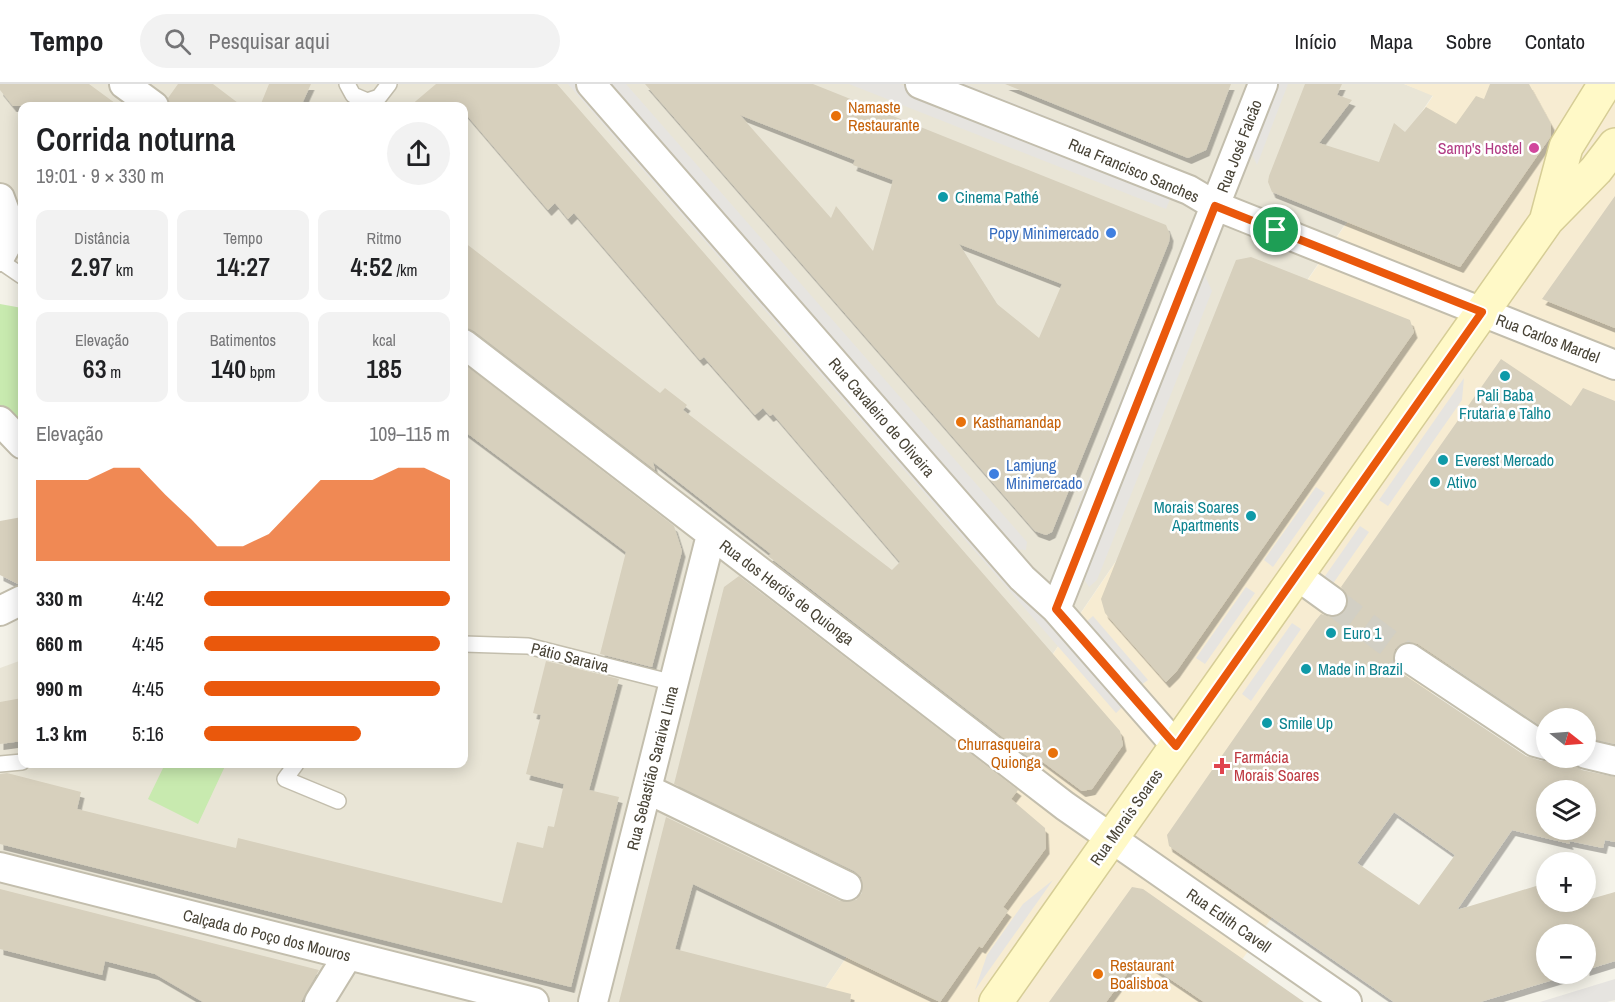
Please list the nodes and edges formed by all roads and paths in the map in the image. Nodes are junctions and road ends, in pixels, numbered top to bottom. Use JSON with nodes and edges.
{"nodes":[{"id":1,"x":124,"y":84,"type":"edge"},
{"id":2,"x":347,"y":84,"type":"edge"},
{"id":3,"x":389,"y":84,"type":"edge"},
{"id":4,"x":591,"y":84,"type":"edge"},
{"id":5,"x":920,"y":84,"type":"edge"},
{"id":6,"x":1263,"y":84,"type":"edge"},
{"id":7,"x":1577,"y":84,"type":"edge"},
{"id":8,"x":1605,"y":84,"type":"edge"},
{"id":9,"x":156,"y":98,"type":"edge"},
{"id":10,"x":1580,"y":124,"type":"junction"},
{"id":11,"x":1609,"y":158,"type":"edge"},
{"id":12,"x":0,"y":198,"type":"edge"},
{"id":13,"x":1215,"y":206,"type":"junction"},
{"id":14,"x":1547,"y":220,"type":"junction"},
{"id":15,"x":0,"y":259,"type":"edge"},
{"id":16,"x":18,"y":273,"type":"edge"},
{"id":17,"x":1482,"y":312,"type":"junction"},
{"id":18,"x":468,"y":348,"type":"edge"},
{"id":19,"x":1615,"y":364,"type":"edge"},
{"id":20,"x":0,"y":421,"type":"edge"},
{"id":21,"x":18,"y":440,"type":"edge"},
{"id":22,"x":711,"y":535,"type":"junction"},
{"id":23,"x":1296,"y":575,"type":"junction"},
{"id":24,"x":1332,"y":600,"type":"tunnel mouth"},
{"id":25,"x":18,"y":602,"type":"edge"},
{"id":26,"x":1056,"y":609,"type":"junction"},
{"id":27,"x":0,"y":611,"type":"edge"},
{"id":28,"x":468,"y":644,"type":"edge"},
{"id":29,"x":1409,"y":658,"type":"tunnel mouth"},
{"id":30,"x":674,"y":682,"type":"junction"},
{"id":31,"x":1536,"y":741,"type":"edge"},
{"id":32,"x":1176,"y":746,"type":"junction"},
{"id":33,"x":1596,"y":756,"type":"edge"},
{"id":34,"x":1615,"y":761,"type":"edge"},
{"id":35,"x":18,"y":762,"type":"edge"},
{"id":36,"x":0,"y":764,"type":"edge"},
{"id":37,"x":293,"y":768,"type":"edge"},
{"id":38,"x":647,"y":789,"type":"junction"},
{"id":39,"x":338,"y":801,"type":"dead end"},
{"id":40,"x":1112,"y":838,"type":"junction"},
{"id":41,"x":0,"y":867,"type":"edge"},
{"id":42,"x":846,"y":886,"type":"dead end"},
{"id":43,"x":348,"y":955,"type":"junction"},
{"id":44,"x":319,"y":1002,"type":"edge"},
{"id":45,"x":534,"y":1002,"type":"edge"},
{"id":46,"x":593,"y":1002,"type":"edge"},
{"id":47,"x":996,"y":1002,"type":"edge"},
{"id":48,"x":1347,"y":1002,"type":"edge"}],
"edges":[{"from":1,"to":9,"type":"street"},
{"from":2,"to":3,"type":"lane"},
{"from":4,"to":26,"type":"street","name":"Rua Cavaleiro de Oliveira"},
{"from":5,"to":13,"type":"street","name":"Rua Francisco Sanches"},
{"from":6,"to":13,"type":"street","name":"Rua José Falcão"},
{"from":7,"to":10,"type":"main road"},
{"from":8,"to":10,"type":"main road","name":"Rua Morais Soares"},
{"from":10,"to":14,"type":"main road","name":"Rua Morais Soares"},
{"from":11,"to":14,"type":"main road","name":"Rua Morais Soares"},
{"from":12,"to":15,"type":"street"},
{"from":13,"to":17,"type":"street","name":"Rua Francisco Sanches"},
{"from":13,"to":26,"type":"street","name":"Rua José Falcão"},
{"from":14,"to":17,"type":"main road","name":"Rua Morais Soares"},
{"from":15,"to":16,"type":"lane"},
{"from":17,"to":19,"type":"street","name":"Rua Carlos Mardel"},
{"from":17,"to":23,"type":"main road","name":"Rua Morais Soares"},
{"from":18,"to":22,"type":"street","name":"Rua dos Heróis de Quionga"},
{"from":20,"to":21,"type":"street"},
{"from":22,"to":30,"type":"street","name":"Rua Sebastião Saraiva Lima"},
{"from":22,"to":40,"type":"street","name":"Rua dos Heróis de Quionga"},
{"from":23,"to":24,"type":"street"},
{"from":23,"to":32,"type":"main road","name":"Rua Morais Soares"},
{"from":25,"to":27,"type":"street"},
{"from":26,"to":32,"type":"street","name":"Rua Cavaleiro de Oliveira"},
{"from":28,"to":30,"type":"lane","name":"Pátio Saraiva"},
{"from":29,"to":31,"type":"street"},
{"from":30,"to":38,"type":"street","name":"Rua Sebastião Saraiva Lima"},
{"from":32,"to":40,"type":"main road","name":"Rua Morais Soares"},
{"from":33,"to":34,"type":"street"},
{"from":35,"to":36,"type":"lane"},
{"from":37,"to":39,"type":"lane"},
{"from":38,"to":42,"type":"street"},
{"from":38,"to":46,"type":"street","name":"Rua Sebastião Saraiva Lima"},
{"from":40,"to":47,"type":"main road","name":"Rua Morais Soares"},
{"from":40,"to":48,"type":"street","name":"Rua Edith Cavell"},
{"from":41,"to":43,"type":"street","name":"Calçada do Poço dos Mouros"},
{"from":43,"to":44,"type":"street"},
{"from":43,"to":45,"type":"street","name":"Calçada do Poço dos Mouros"}]}
